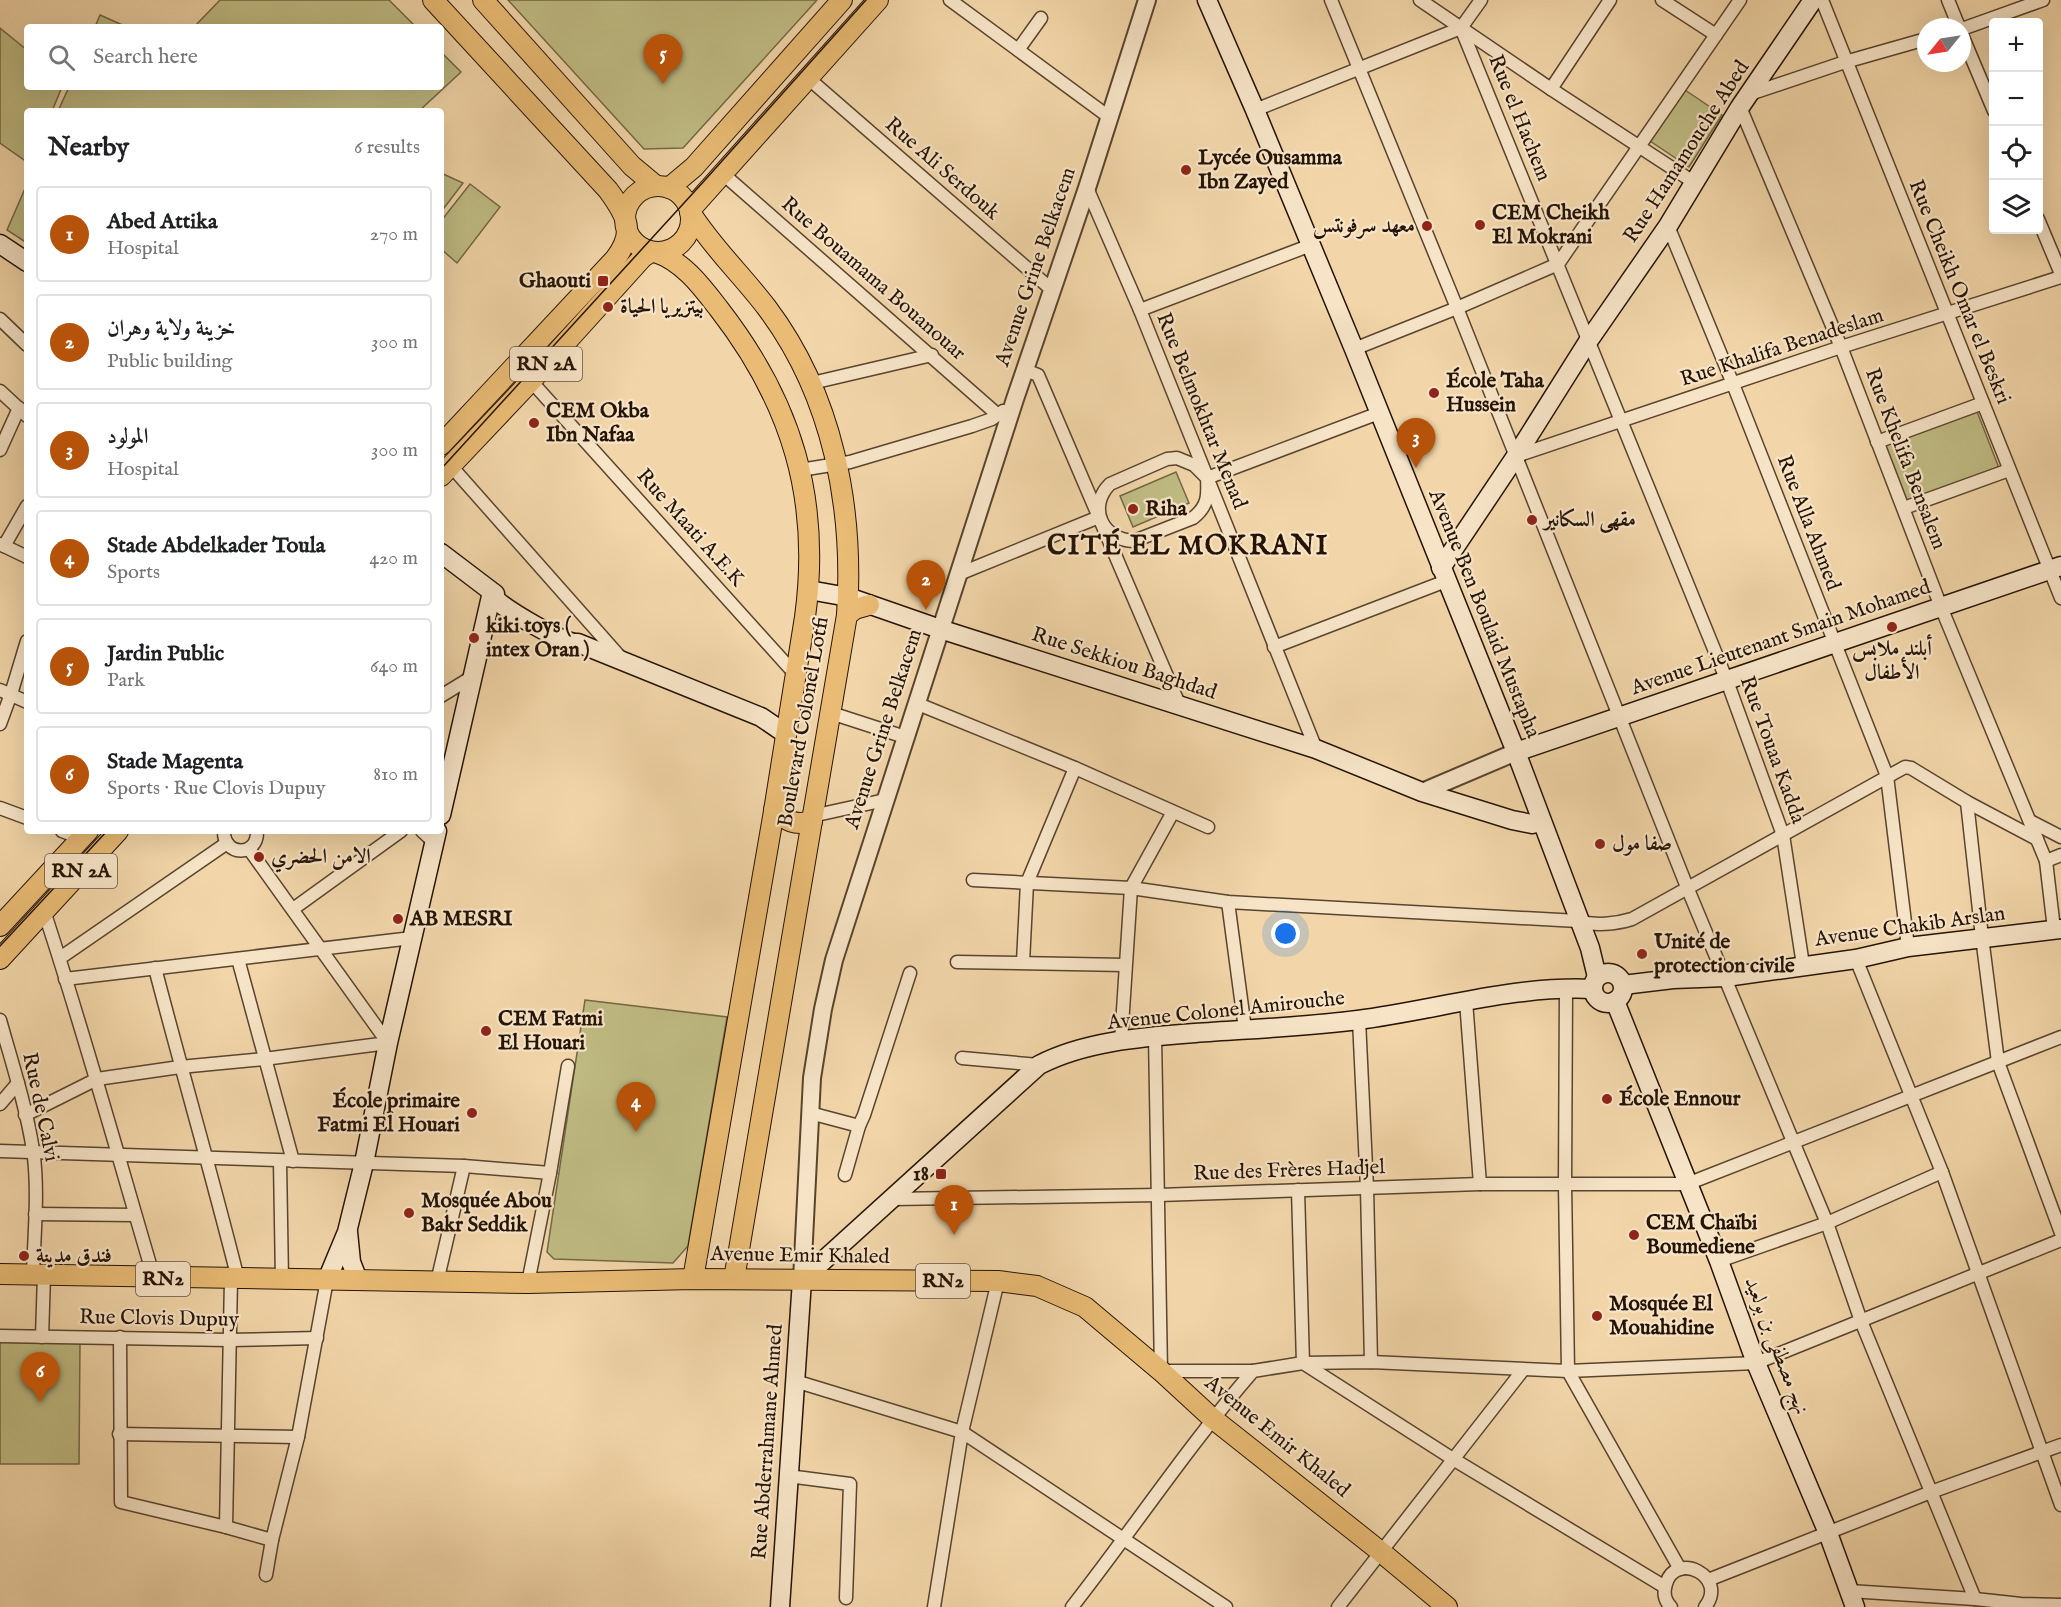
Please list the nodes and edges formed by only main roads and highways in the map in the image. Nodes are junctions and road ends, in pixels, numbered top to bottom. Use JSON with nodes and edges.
{"nodes":[{"id":1,"x":433,"y":0,"type":"edge"},
{"id":2,"x":483,"y":0,"type":"edge"},
{"id":3,"x":842,"y":0,"type":"edge"},
{"id":4,"x":878,"y":0,"type":"edge"},
{"id":5,"x":1207,"y":0,"type":"edge"},
{"id":6,"x":1813,"y":0,"type":"edge"},
{"id":7,"x":662,"y":187,"type":"junction"},
{"id":8,"x":690,"y":211,"type":"junction"},
{"id":9,"x":628,"y":230,"type":"junction"},
{"id":10,"x":0,"y":244,"type":"edge"},
{"id":11,"x":653,"y":252,"type":"junction"},
{"id":12,"x":24,"y":260,"type":"edge"},
{"id":13,"x":444,"y":442,"type":"edge"},
{"id":14,"x":446,"y":471,"type":"edge"},
{"id":15,"x":444,"y":555,"type":"edge"},
{"id":16,"x":2055,"y":568,"type":"edge"},
{"id":17,"x":1444,"y":574,"type":"junction"},
{"id":18,"x":809,"y":590,"type":"junction"},
{"id":19,"x":494,"y":593,"type":"junction"},
{"id":20,"x":869,"y":605,"type":"joint"},
{"id":21,"x":847,"y":606,"type":"junction"},
{"id":22,"x":787,"y":725,"type":"junction"},
{"id":23,"x":1516,"y":752,"type":"junction"},
{"id":24,"x":444,"y":802,"type":"edge"},
{"id":25,"x":774,"y":810,"type":"junction"},
{"id":26,"x":812,"y":819,"type":"junction"},
{"id":27,"x":1541,"y":822,"type":"junction"},
{"id":28,"x":115,"y":834,"type":"edge"},
{"id":29,"x":85,"y":835,"type":"edge"},
{"id":30,"x":431,"y":835,"type":"edge"},
{"id":31,"x":770,"y":835,"type":"junction"},
{"id":32,"x":808,"y":842,"type":"junction"},
{"id":33,"x":0,"y":926,"type":"edge"},
{"id":34,"x":2057,"y":929,"type":"edge"},
{"id":35,"x":0,"y":959,"type":"edge"},
{"id":36,"x":1606,"y":981,"type":"junction"},
{"id":37,"x":1615,"y":1002,"type":"junction"},
{"id":38,"x":347,"y":1232,"type":"junction"},
{"id":39,"x":0,"y":1274,"type":"edge"},
{"id":40,"x":693,"y":1279,"type":"junction"},
{"id":41,"x":734,"y":1279,"type":"junction"},
{"id":42,"x":327,"y":1280,"type":"junction"},
{"id":43,"x":358,"y":1280,"type":"junction"},
{"id":44,"x":802,"y":1280,"type":"junction"},
{"id":45,"x":1852,"y":1599,"type":"edge"},
{"id":46,"x":780,"y":1607,"type":"edge"},
{"id":47,"x":1447,"y":1607,"type":"edge"}],
"edges":[{"from":1,"to":9,"type":"main road"},
{"from":2,"to":7,"type":"main road"},
{"from":3,"to":7,"type":"main road"},
{"from":4,"to":8,"type":"main road"},
{"from":5,"to":17,"type":"main road","name":"Avenue Ben Boulaid Mustapha"},
{"from":6,"to":17,"type":"main road","name":"Rue Hamamouche Abed"},
{"from":7,"to":8,"type":"main road"},
{"from":7,"to":9,"type":"main road"},
{"from":8,"to":11,"type":"main road"},
{"from":8,"to":21,"type":"main road","name":"Boulevard Colonel Lotfi"},
{"from":9,"to":11,"type":"main road"},
{"from":9,"to":13,"type":"main road","number":"RN 2A"},
{"from":10,"to":12,"type":"main road"},
{"from":11,"to":14,"type":"main road","number":"RN 2A"},
{"from":11,"to":18,"type":"main road","name":"Boulevard Colonel Lotfi"},
{"from":15,"to":19,"type":"main road"},
{"from":16,"to":23,"type":"main road","name":"Avenue Lieutenant Smain Mohamed"},
{"from":17,"to":23,"type":"main road","name":"Avenue Ben Boulaid Mustapha"},
{"from":18,"to":21,"type":"main road"},
{"from":18,"to":22,"type":"main road","name":"Boulevard Colonel Lotfi"},
{"from":19,"to":22,"type":"main road"},
{"from":19,"to":24,"type":"main road"},
{"from":20,"to":21,"type":"main road"},
{"from":20,"to":27,"type":"main road","name":"Rue Sekkiou Baghdad"},
{"from":21,"to":26,"type":"main road","name":"Boulevard Colonel Lotfi"},
{"from":22,"to":25,"type":"main road","name":"Boulevard Colonel Lotfi"},
{"from":23,"to":27,"type":"main road","name":"Avenue Ben Boulaid Mustapha"},
{"from":25,"to":26,"type":"main road"},
{"from":25,"to":31,"type":"main road","name":"Boulevard Colonel Lotfi"},
{"from":26,"to":32,"type":"main road","name":"Boulevard Colonel Lotfi"},
{"from":27,"to":36,"type":"main road","name":"Avenue Ben Boulaid Mustapha"},
{"from":28,"to":35,"type":"main road","number":"RN 2A"},
{"from":29,"to":33,"type":"main road","number":"RN 2A"},
{"from":30,"to":38,"type":"main road"},
{"from":31,"to":32,"type":"main road"},
{"from":31,"to":40,"type":"main road","name":"Boulevard Colonel Lotfi"},
{"from":32,"to":41,"type":"main road","name":"Boulevard Colonel Lotfi"},
{"from":34,"to":36,"type":"main road","name":"Avenue Chakib Arslan"},
{"from":36,"to":37,"type":"main road"},
{"from":36,"to":37,"type":"main road"},
{"from":36,"to":44,"type":"main road","name":"Avenue Colonel Amirouche"},
{"from":37,"to":45,"type":"main road","name":"نهج مصطفى بن بولعيد"},
{"from":38,"to":42,"type":"main road"},
{"from":38,"to":43,"type":"main road"},
{"from":39,"to":42,"type":"main road","number":"RN2"},
{"from":40,"to":41,"type":"main road","name":"Avenue Emir Khaled","number":"RN2"},
{"from":40,"to":43,"type":"main road","name":"Avenue Emir Khaled","number":"RN2"},
{"from":41,"to":44,"type":"main road","name":"Avenue Emir Khaled","number":"RN2"},
{"from":42,"to":43,"type":"main road","name":"Avenue Emir Khaled","number":"RN2"},
{"from":44,"to":46,"type":"main road","name":"Rue Abderrahmane Ahmed"},
{"from":44,"to":47,"type":"main road","name":"Avenue Emir Khaled","number":"RN2"}]}
